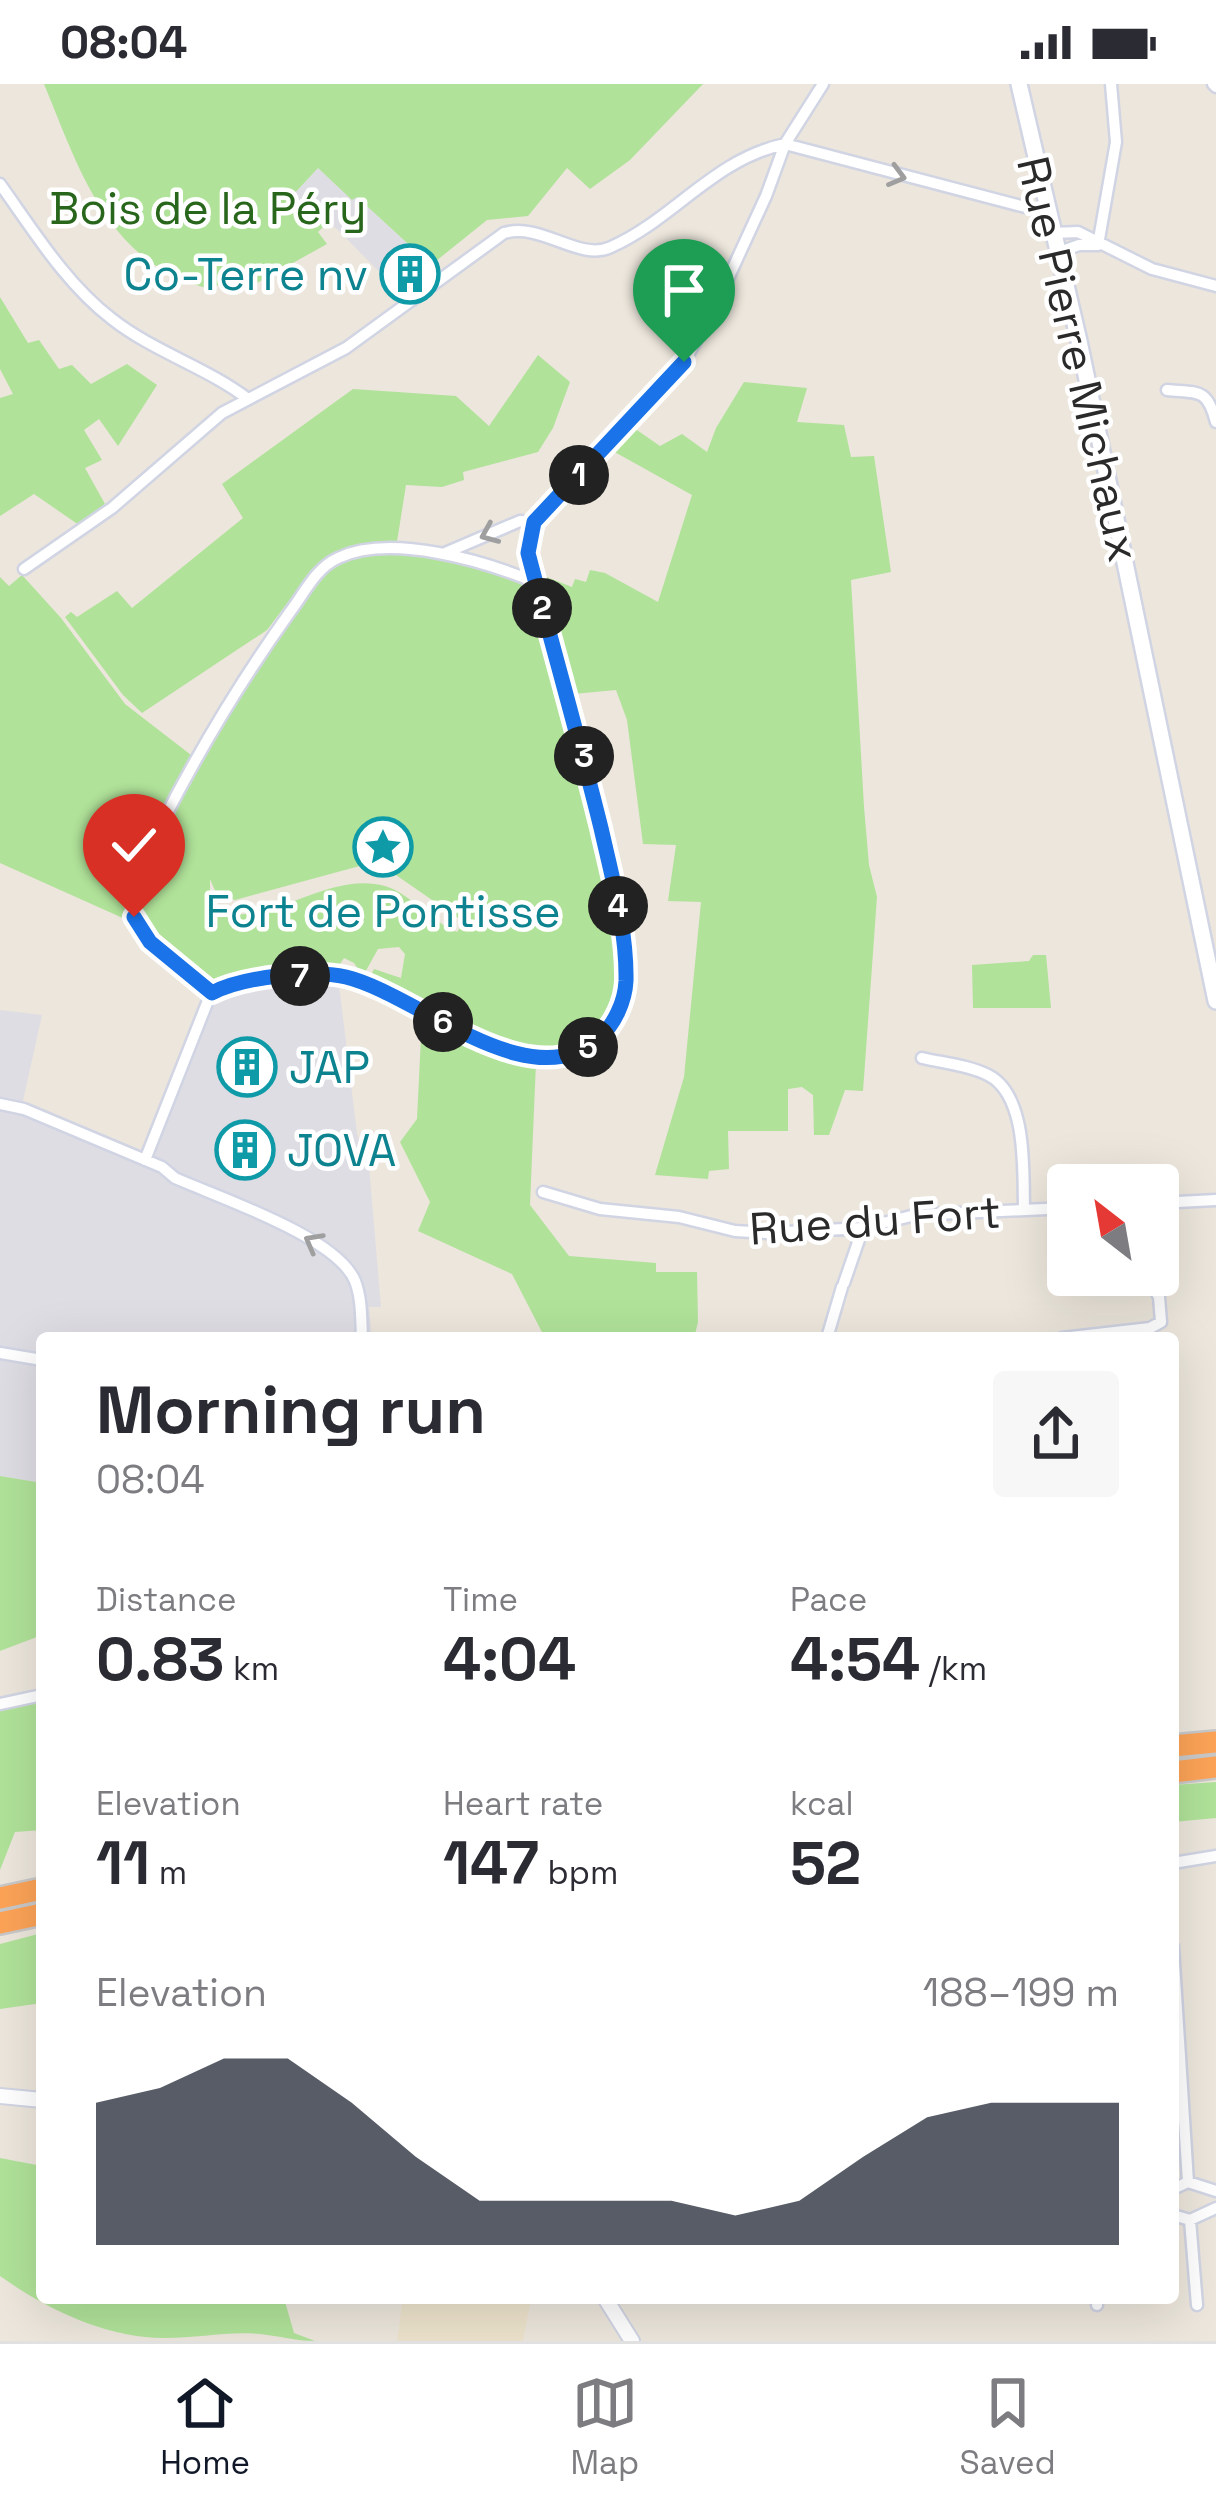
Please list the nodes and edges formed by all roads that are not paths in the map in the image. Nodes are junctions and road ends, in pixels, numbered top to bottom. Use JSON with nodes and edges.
{"nodes":[{"id":1,"x":823,"y":84,"type":"edge"},
{"id":2,"x":1018,"y":84,"type":"edge"},
{"id":3,"x":1111,"y":84,"type":"edge"},
{"id":4,"x":785,"y":144,"type":"junction"},
{"id":5,"x":0,"y":184,"type":"edge"},
{"id":6,"x":1048,"y":213,"type":"junction"},
{"id":7,"x":1053,"y":233,"type":"junction"},
{"id":8,"x":1098,"y":244,"type":"junction"},
{"id":9,"x":1058,"y":253,"type":"junction"},
{"id":10,"x":1216,"y":286,"type":"edge"},
{"id":11,"x":1167,"y":390,"type":"dead end"},
{"id":12,"x":248,"y":399,"type":"junction"},
{"id":13,"x":1216,"y":422,"type":"edge"},
{"id":14,"x":534,"y":522,"type":"junction"},
{"id":15,"x":445,"y":553,"type":"junction"},
{"id":16,"x":24,"y":569,"type":"dead end"},
{"id":17,"x":536,"y":581,"type":"junction"},
{"id":18,"x":212,"y":993,"type":"junction"},
{"id":19,"x":1216,"y":1001,"type":"edge"},
{"id":20,"x":922,"y":1058,"type":"dead end"},
{"id":21,"x":0,"y":1104,"type":"edge"},
{"id":22,"x":145,"y":1160,"type":"junction"},
{"id":23,"x":543,"y":1192,"type":"dead end"},
{"id":24,"x":1216,"y":1199,"type":"edge"},
{"id":25,"x":1179,"y":1202,"type":"edge"},
{"id":26,"x":1047,"y":1209,"type":"edge"},
{"id":27,"x":1024,"y":1210,"type":"junction"},
{"id":28,"x":863,"y":1228,"type":"junction"},
{"id":29,"x":1158,"y":1296,"type":"edge"},
{"id":30,"x":1161,"y":1322,"type":"junction"},
{"id":31,"x":362,"y":1332,"type":"edge"},
{"id":32,"x":829,"y":1332,"type":"edge"},
{"id":33,"x":1115,"y":1332,"type":"edge"},
{"id":34,"x":1163,"y":1332,"type":"edge"},
{"id":35,"x":0,"y":1352,"type":"edge"},
{"id":36,"x":36,"y":1359,"type":"edge"},
{"id":37,"x":36,"y":1697,"type":"edge"},
{"id":38,"x":0,"y":1704,"type":"edge"},
{"id":39,"x":1216,"y":1742,"type":"edge"},
{"id":40,"x":1179,"y":1745,"type":"edge"},
{"id":41,"x":1216,"y":1767,"type":"edge"},
{"id":42,"x":1179,"y":1771,"type":"edge"},
{"id":43,"x":1216,"y":1856,"type":"edge"},
{"id":44,"x":1179,"y":1862,"type":"edge"},
{"id":45,"x":36,"y":1889,"type":"edge"},
{"id":46,"x":0,"y":1898,"type":"edge"},
{"id":47,"x":36,"y":1915,"type":"edge"},
{"id":48,"x":0,"y":1923,"type":"edge"},
{"id":49,"x":1179,"y":2041,"type":"edge"},
{"id":50,"x":0,"y":2096,"type":"edge"},
{"id":51,"x":36,"y":2099,"type":"edge"},
{"id":52,"x":1188,"y":2182,"type":"junction"},
{"id":53,"x":1179,"y":2186,"type":"edge"},
{"id":54,"x":1216,"y":2191,"type":"edge"},
{"id":55,"x":1216,"y":2208,"type":"edge"},
{"id":56,"x":1179,"y":2217,"type":"edge"},
{"id":57,"x":1190,"y":2220,"type":"junction"},
{"id":58,"x":609,"y":2304,"type":"edge"},
{"id":59,"x":1197,"y":2306,"type":"dead end"},
{"id":60,"x":632,"y":2341,"type":"edge"}],
"edges":[{"from":1,"to":4,"type":"street"},
{"from":2,"to":6,"type":"main road","name":"Rue Pierre Michaux"},
{"from":3,"to":8,"type":"street"},
{"from":4,"to":6,"type":"street","one_way":true},
{"from":4,"to":12,"type":"street"},
{"from":4,"to":14,"type":"street"},
{"from":5,"to":12,"type":"street"},
{"from":6,"to":7,"type":"main road","name":"Rue Pierre Michaux"},
{"from":7,"to":8,"type":"street"},
{"from":7,"to":9,"type":"main road","name":"Rue Pierre Michaux"},
{"from":8,"to":9,"type":"street"},
{"from":8,"to":10,"type":"street"},
{"from":9,"to":19,"type":"main road","name":"Rue Pierre Michaux"},
{"from":11,"to":13,"type":"street"},
{"from":12,"to":16,"type":"street"},
{"from":14,"to":15,"type":"street","one_way":true},
{"from":14,"to":17,"type":"street"},
{"from":15,"to":17,"type":"street"},
{"from":15,"to":18,"type":"street"},
{"from":17,"to":18,"type":"street"},
{"from":18,"to":22,"type":"street"},
{"from":20,"to":27,"type":"street"},
{"from":21,"to":22,"type":"street"},
{"from":31,"to":22,"type":"street","one_way":true},
{"from":23,"to":28,"type":"street","name":"Rue du Fort"},
{"from":24,"to":25,"type":"street"},
{"from":26,"to":27,"type":"street","name":"Rue du Fort"},
{"from":27,"to":28,"type":"street","name":"Rue du Fort"},
{"from":28,"to":32,"type":"street"},
{"from":29,"to":30,"type":"street"},
{"from":30,"to":33,"type":"street"},
{"from":30,"to":34,"type":"street"},
{"from":35,"to":36,"type":"street"},
{"from":37,"to":38,"type":"street"},
{"from":39,"to":40,"type":"highway"},
{"from":41,"to":42,"type":"highway"},
{"from":43,"to":44,"type":"street"},
{"from":45,"to":46,"type":"highway"},
{"from":47,"to":48,"type":"highway"},
{"from":49,"to":52,"type":"street"},
{"from":50,"to":51,"type":"street"},
{"from":52,"to":53,"type":"street"},
{"from":52,"to":54,"type":"street"},
{"from":55,"to":57,"type":"street"},
{"from":56,"to":57,"type":"street"},
{"from":57,"to":59,"type":"street"},
{"from":58,"to":60,"type":"street"}]}
